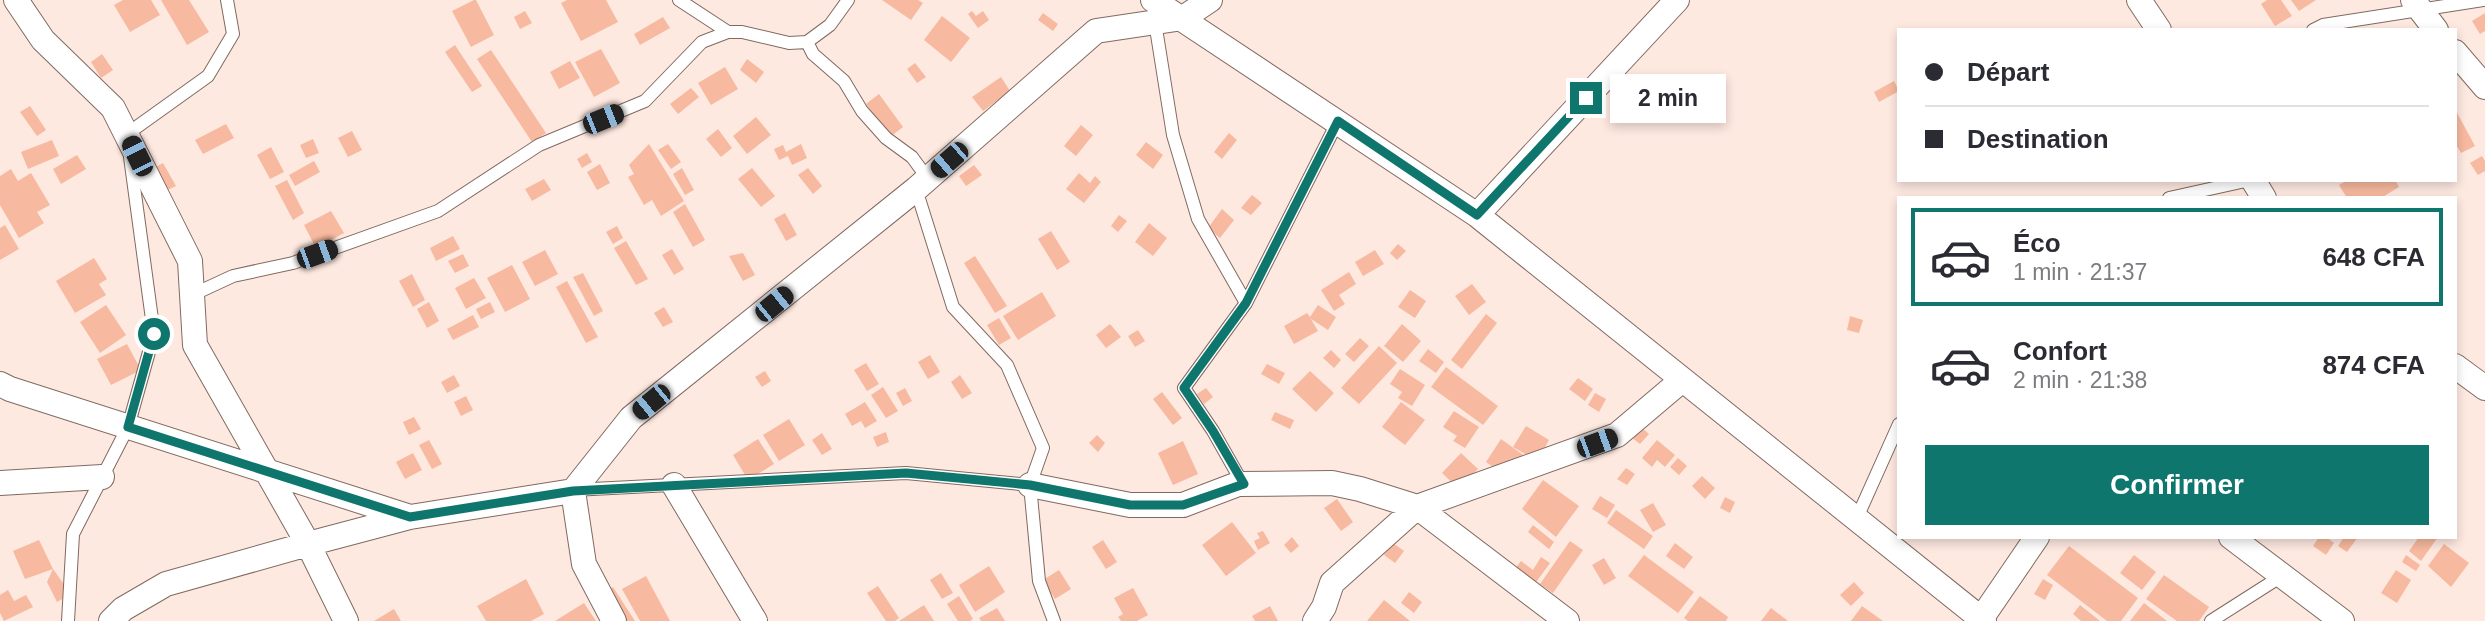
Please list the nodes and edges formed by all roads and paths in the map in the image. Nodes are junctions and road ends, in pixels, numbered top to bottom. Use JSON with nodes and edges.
{"nodes":[{"id":1,"x":16,"y":0,"type":"edge"},
{"id":2,"x":227,"y":0,"type":"edge"},
{"id":3,"x":679,"y":0,"type":"edge"},
{"id":4,"x":848,"y":0,"type":"edge"},
{"id":5,"x":1210,"y":0,"type":"edge"},
{"id":6,"x":1676,"y":0,"type":"edge"},
{"id":7,"x":2138,"y":0,"type":"edge"},
{"id":8,"x":2483,"y":0,"type":"edge"},
{"id":9,"x":1154,"y":11,"type":"edge"},
{"id":10,"x":2423,"y":14,"type":"edge"},
{"id":11,"x":1183,"y":18,"type":"junction"},
{"id":12,"x":2158,"y":28,"type":"edge"},
{"id":13,"x":2317,"y":28,"type":"edge"},
{"id":14,"x":728,"y":32,"type":"junction"},
{"id":15,"x":807,"y":42,"type":"junction"},
{"id":16,"x":2457,"y":54,"type":"edge"},
{"id":17,"x":2485,"y":88,"type":"edge"},
{"id":18,"x":1338,"y":121,"type":"junction"},
{"id":19,"x":127,"y":134,"type":"junction"},
{"id":20,"x":2243,"y":182,"type":"edge"},
{"id":21,"x":922,"y":184,"type":"junction"},
{"id":22,"x":2178,"y":196,"type":"edge"},
{"id":23,"x":1477,"y":215,"type":"junction"},
{"id":24,"x":192,"y":295,"type":"junction"},
{"id":25,"x":1246,"y":303,"type":"junction"},
{"id":26,"x":2457,"y":367,"type":"edge"},
{"id":27,"x":1682,"y":380,"type":"junction"},
{"id":28,"x":2483,"y":381,"type":"edge"},
{"id":29,"x":0,"y":384,"type":"edge"},
{"id":30,"x":128,"y":427,"type":"junction"},
{"id":31,"x":1897,"y":429,"type":"edge"},
{"id":32,"x":268,"y":472,"type":"junction"},
{"id":33,"x":103,"y":477,"type":"junction"},
{"id":34,"x":0,"y":483,"type":"edge"},
{"id":35,"x":1244,"y":484,"type":"junction"},
{"id":36,"x":674,"y":485,"type":"junction"},
{"id":37,"x":1030,"y":485,"type":"junction"},
{"id":38,"x":573,"y":491,"type":"junction"},
{"id":39,"x":1417,"y":507,"type":"junction"},
{"id":40,"x":410,"y":517,"type":"junction"},
{"id":41,"x":1856,"y":521,"type":"junction"},
{"id":42,"x":2036,"y":539,"type":"edge"},
{"id":43,"x":2234,"y":539,"type":"edge"},
{"id":44,"x":308,"y":544,"type":"junction"},
{"id":45,"x":2280,"y":576,"type":"junction"},
{"id":46,"x":1982,"y":620,"type":"edge"},
{"id":47,"x":68,"y":621,"type":"edge"},
{"id":48,"x":111,"y":621,"type":"edge"},
{"id":49,"x":346,"y":621,"type":"edge"},
{"id":50,"x":614,"y":621,"type":"edge"},
{"id":51,"x":755,"y":621,"type":"edge"},
{"id":52,"x":1054,"y":621,"type":"edge"},
{"id":53,"x":1315,"y":621,"type":"edge"},
{"id":54,"x":1567,"y":621,"type":"edge"},
{"id":55,"x":2211,"y":621,"type":"edge"},
{"id":56,"x":2342,"y":621,"type":"edge"}],
"edges":[{"from":1,"to":19,"type":"street"},
{"from":2,"to":19,"type":"lane"},
{"from":3,"to":14,"type":"lane"},
{"from":4,"to":15,"type":"lane"},
{"from":5,"to":11,"type":"street"},
{"from":6,"to":23,"type":"street"},
{"from":7,"to":12,"type":"street"},
{"from":8,"to":10,"type":"lane"},
{"from":9,"to":11,"type":"street"},
{"from":9,"to":21,"type":"street"},
{"from":9,"to":25,"type":"lane"},
{"from":10,"to":13,"type":"lane"},
{"from":11,"to":18,"type":"street"},
{"from":14,"to":15,"type":"lane"},
{"from":14,"to":24,"type":"lane"},
{"from":15,"to":21,"type":"lane"},
{"from":16,"to":17,"type":"street"},
{"from":18,"to":23,"type":"street"},
{"from":18,"to":25,"type":"lane"},
{"from":19,"to":24,"type":"street"},
{"from":19,"to":30,"type":"lane"},
{"from":20,"to":22,"type":"lane"},
{"from":21,"to":37,"type":"lane"},
{"from":21,"to":38,"type":"street"},
{"from":23,"to":27,"type":"street"},
{"from":24,"to":32,"type":"street"},
{"from":25,"to":35,"type":"lane"},
{"from":26,"to":28,"type":"street"},
{"from":27,"to":39,"type":"street"},
{"from":27,"to":41,"type":"street"},
{"from":29,"to":30,"type":"street"},
{"from":30,"to":32,"type":"street"},
{"from":30,"to":33,"type":"lane"},
{"from":31,"to":41,"type":"lane"},
{"from":32,"to":40,"type":"street"},
{"from":32,"to":44,"type":"street"},
{"from":33,"to":34,"type":"street"},
{"from":33,"to":47,"type":"lane"},
{"from":35,"to":37,"type":"street"},
{"from":35,"to":39,"type":"street"},
{"from":36,"to":37,"type":"lane"},
{"from":36,"to":38,"type":"lane"},
{"from":36,"to":51,"type":"street"},
{"from":37,"to":52,"type":"lane"},
{"from":38,"to":40,"type":"street"},
{"from":38,"to":50,"type":"street"},
{"from":39,"to":53,"type":"street"},
{"from":39,"to":54,"type":"street"},
{"from":40,"to":44,"type":"street"},
{"from":41,"to":46,"type":"street"},
{"from":42,"to":46,"type":"street"},
{"from":43,"to":45,"type":"street"},
{"from":44,"to":48,"type":"street"},
{"from":44,"to":49,"type":"street"},
{"from":45,"to":55,"type":"lane"},
{"from":45,"to":56,"type":"street"}]}
